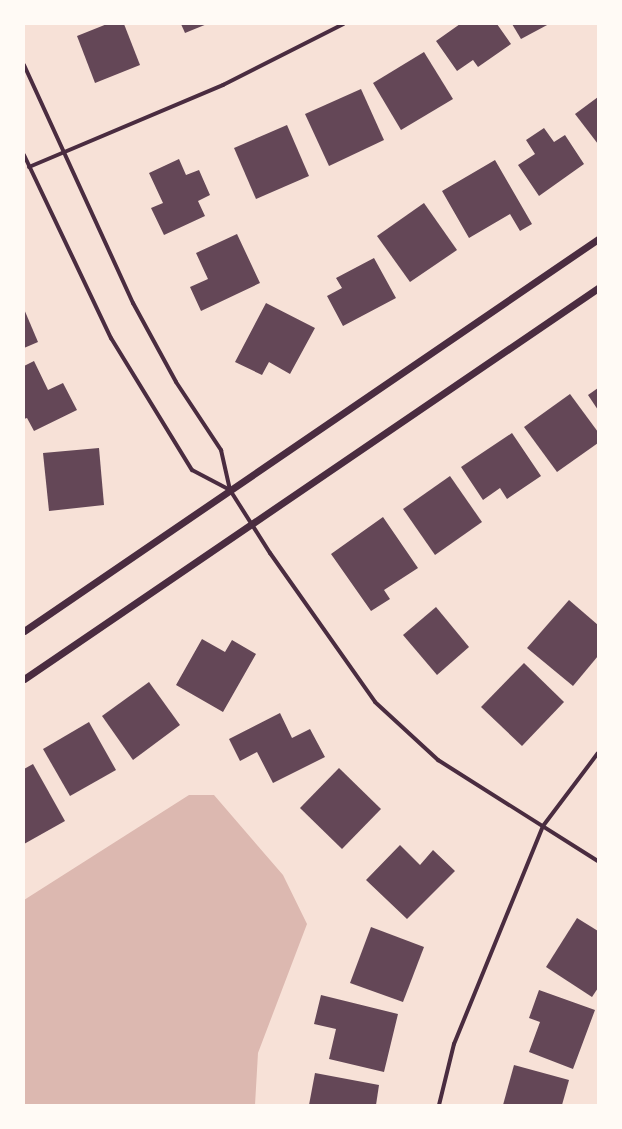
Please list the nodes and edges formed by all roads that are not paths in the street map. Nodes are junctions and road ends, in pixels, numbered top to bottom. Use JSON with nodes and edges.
{"nodes":[{"id":1,"x":342,"y":24,"type":"edge"},
{"id":2,"x":24,"y":66,"type":"edge"},
{"id":3,"x":63,"y":152,"type":"junction"},
{"id":4,"x":24,"y":154,"type":"edge"},
{"id":5,"x":29,"y":167,"type":"junction"},
{"id":6,"x":598,"y":239,"type":"edge"},
{"id":7,"x":598,"y":288,"type":"edge"},
{"id":8,"x":230,"y":490,"type":"junction"},
{"id":9,"x":252,"y":525,"type":"junction"},
{"id":10,"x":24,"y":631,"type":"edge"},
{"id":11,"x":24,"y":680,"type":"edge"},
{"id":12,"x":598,"y":753,"type":"edge"},
{"id":13,"x":543,"y":826,"type":"junction"},
{"id":14,"x":598,"y":861,"type":"edge"},
{"id":15,"x":439,"y":1105,"type":"edge"}],
"edges":[{"from":1,"to":3,"type":"street"},
{"from":2,"to":3,"type":"street"},
{"from":3,"to":5,"type":"street"},
{"from":3,"to":8,"type":"street"},
{"from":4,"to":5,"type":"street"},
{"from":5,"to":8,"type":"street"},
{"from":6,"to":8,"type":"street"},
{"from":7,"to":9,"type":"street"},
{"from":8,"to":9,"type":"street"},
{"from":8,"to":10,"type":"street"},
{"from":9,"to":11,"type":"street"},
{"from":9,"to":13,"type":"street"},
{"from":12,"to":13,"type":"street"},
{"from":13,"to":14,"type":"street"},
{"from":13,"to":15,"type":"street"}]}
